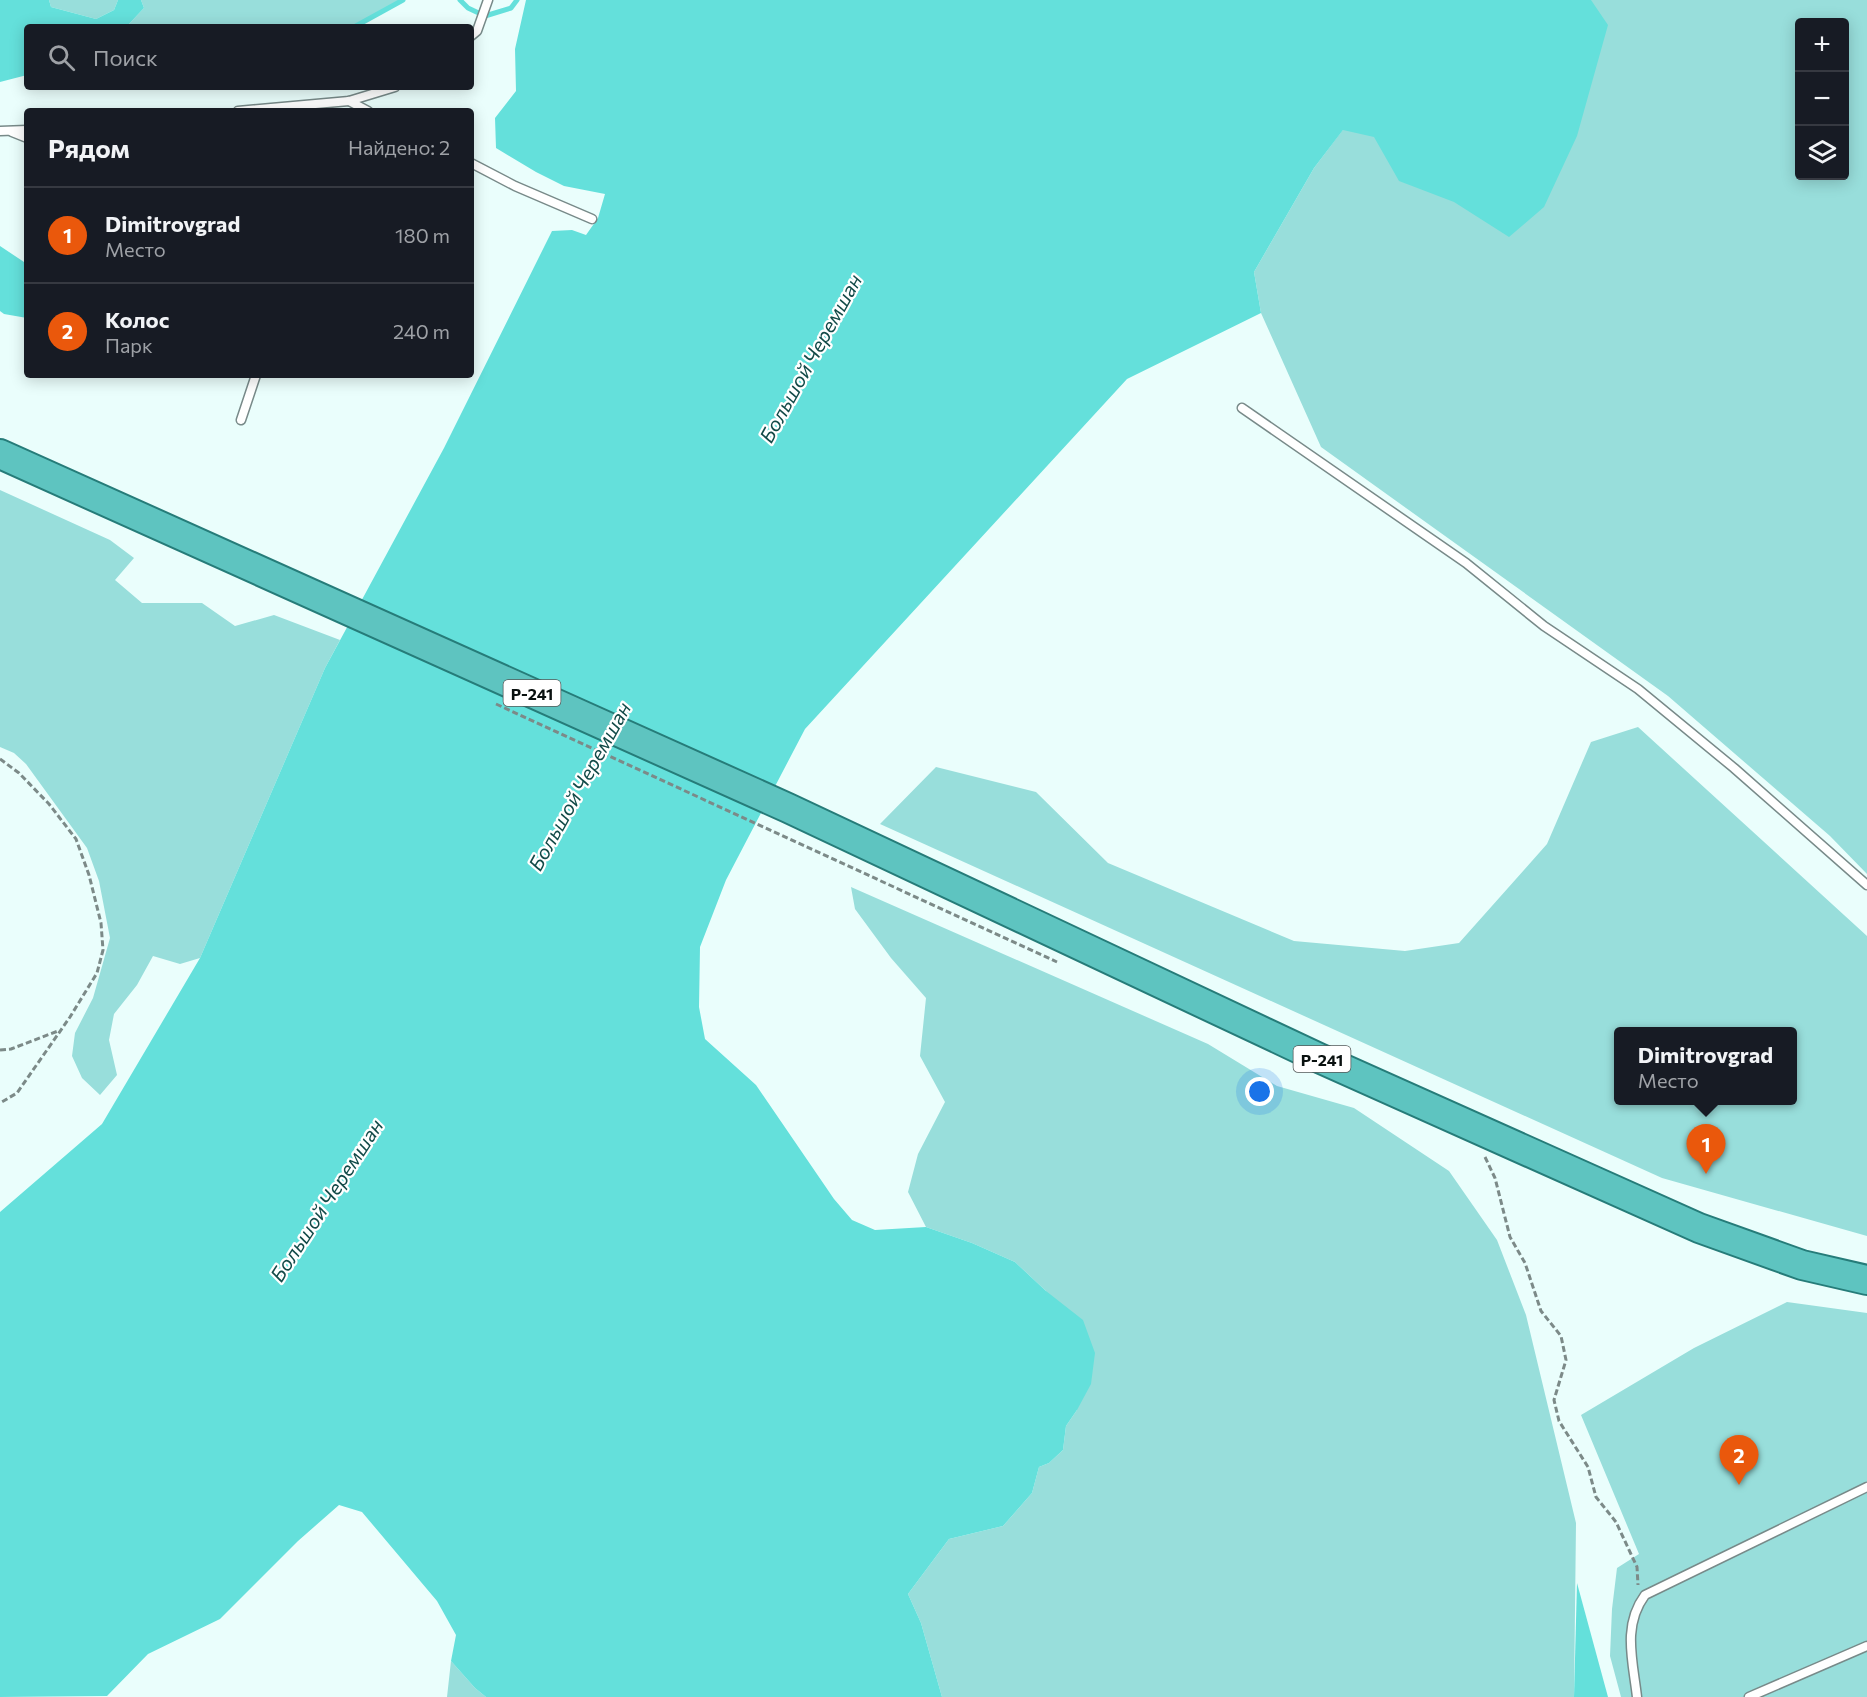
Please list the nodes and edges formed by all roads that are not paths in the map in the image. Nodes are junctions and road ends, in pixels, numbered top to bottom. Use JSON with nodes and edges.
{"nodes":[{"id":1,"x":488,"y":2,"type":"edge"},
{"id":2,"x":474,"y":32,"type":"edge"},
{"id":3,"x":385,"y":90,"type":"edge"},
{"id":4,"x":349,"y":101,"type":"junction"},
{"id":5,"x":271,"y":108,"type":"edge"},
{"id":6,"x":362,"y":108,"type":"edge"},
{"id":7,"x":24,"y":130,"type":"edge"},
{"id":8,"x":5,"y":131,"type":"edge"},
{"id":9,"x":24,"y":137,"type":"edge"},
{"id":10,"x":474,"y":166,"type":"edge"},
{"id":11,"x":592,"y":219,"type":"dead end"},
{"id":12,"x":255,"y":378,"type":"edge"},
{"id":13,"x":1242,"y":408,"type":"dead end"},
{"id":14,"x":241,"y":420,"type":"dead end"},
{"id":15,"x":0,"y":454,"type":"edge"},
{"id":16,"x":1867,"y":885,"type":"edge"},
{"id":17,"x":1867,"y":1280,"type":"edge"},
{"id":18,"x":1867,"y":1487,"type":"edge"},
{"id":19,"x":1867,"y":1646,"type":"edge"},
{"id":20,"x":1637,"y":1697,"type":"edge"},
{"id":21,"x":1749,"y":1697,"type":"edge"}],
"edges":[{"from":1,"to":2,"type":"lane"},
{"from":3,"to":4,"type":"lane"},
{"from":4,"to":5,"type":"lane"},
{"from":4,"to":6,"type":"lane"},
{"from":7,"to":8,"type":"lane"},
{"from":8,"to":9,"type":"lane"},
{"from":10,"to":11,"type":"lane"},
{"from":12,"to":14,"type":"lane"},
{"from":13,"to":16,"type":"lane"},
{"from":15,"to":17,"type":"highway","number":"Р-241"},
{"from":18,"to":20,"type":"lane"},
{"from":19,"to":21,"type":"lane"}]}
